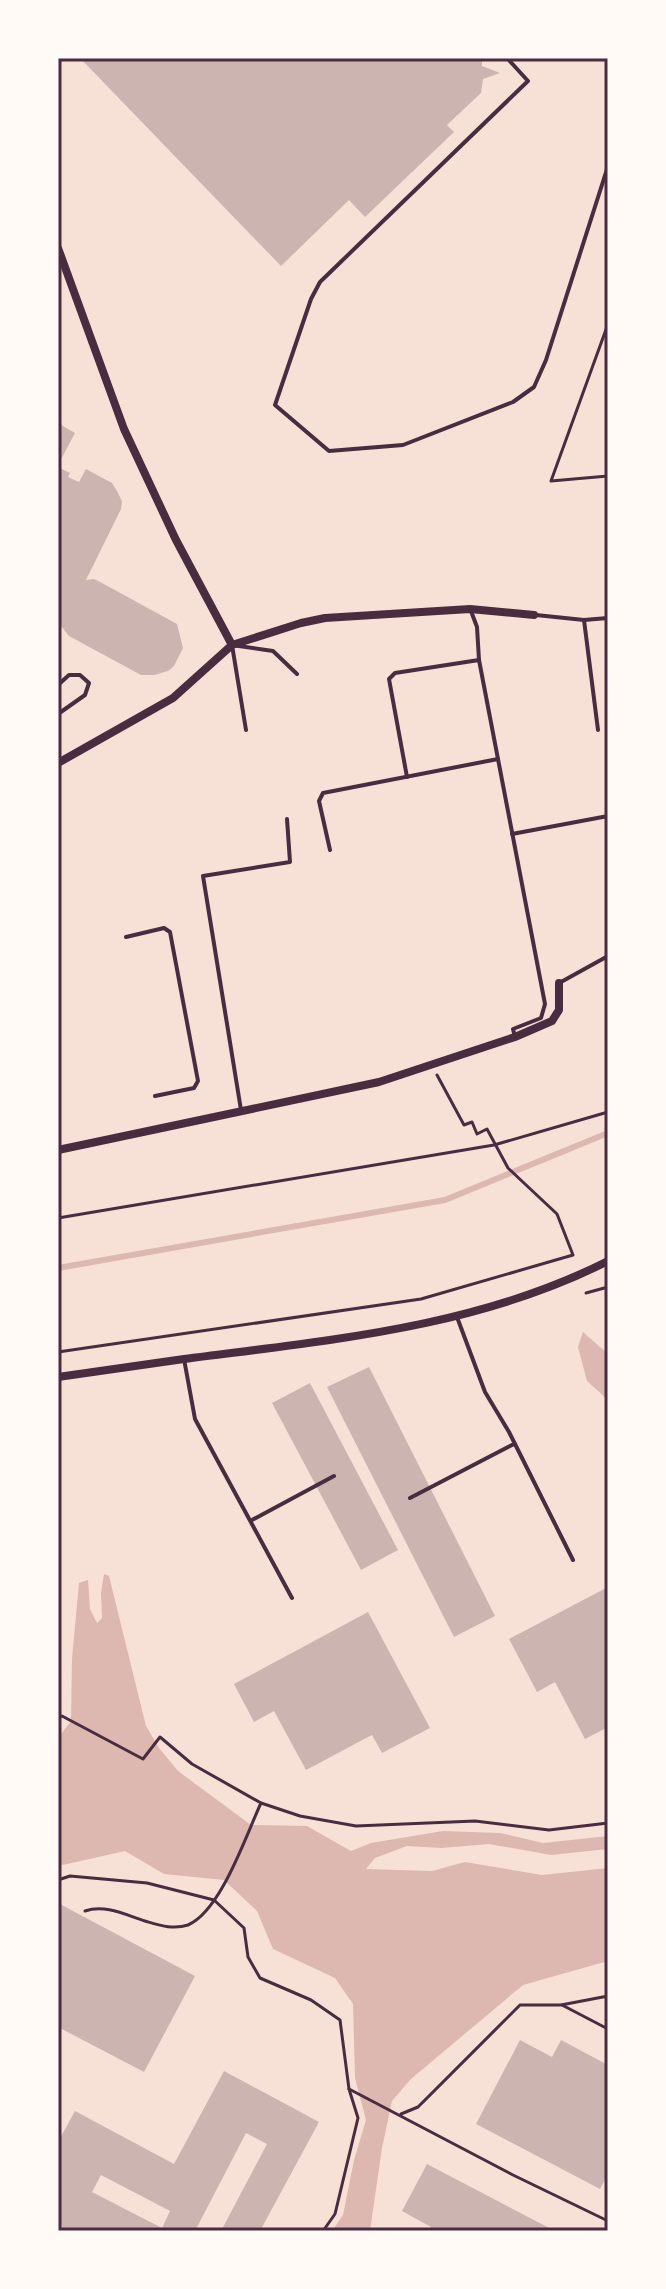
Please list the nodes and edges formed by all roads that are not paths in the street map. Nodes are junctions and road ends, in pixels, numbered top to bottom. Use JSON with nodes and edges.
{"nodes":[{"id":1,"x":507,"y":58,"type":"edge"},
{"id":2,"x":608,"y":166,"type":"edge"},
{"id":3,"x":58,"y":248,"type":"edge"},
{"id":4,"x":470,"y":609,"type":"junction"},
{"id":5,"x":534,"y":615,"type":"joint"},
{"id":6,"x":608,"y":618,"type":"edge"},
{"id":7,"x":584,"y":620,"type":"junction"},
{"id":8,"x":232,"y":645,"type":"junction"},
{"id":9,"x":479,"y":660,"type":"junction"},
{"id":10,"x":297,"y":674,"type":"dead end"},
{"id":11,"x":58,"y":685,"type":"edge"},
{"id":12,"x":58,"y":714,"type":"edge"},
{"id":13,"x":246,"y":730,"type":"dead end"},
{"id":14,"x":598,"y":730,"type":"dead end"},
{"id":15,"x":498,"y":759,"type":"junction"},
{"id":16,"x":58,"y":763,"type":"edge"},
{"id":17,"x":407,"y":777,"type":"junction"},
{"id":18,"x":608,"y":816,"type":"edge"},
{"id":19,"x":287,"y":819,"type":"dead end"},
{"id":20,"x":512,"y":834,"type":"junction"},
{"id":21,"x":330,"y":850,"type":"dead end"},
{"id":22,"x":126,"y":937,"type":"dead end"},
{"id":23,"x":608,"y":956,"type":"edge"},
{"id":24,"x":559,"y":983,"type":"joint"},
{"id":25,"x":515,"y":1037,"type":"junction"},
{"id":26,"x":155,"y":1096,"type":"dead end"},
{"id":27,"x":242,"y":1112,"type":"junction"},
{"id":28,"x":58,"y":1150,"type":"edge"},
{"id":29,"x":608,"y":1261,"type":"edge"},
{"id":30,"x":457,"y":1316,"type":"junction"},
{"id":31,"x":184,"y":1359,"type":"junction"},
{"id":32,"x":58,"y":1377,"type":"edge"},
{"id":33,"x":514,"y":1444,"type":"junction"},
{"id":34,"x":334,"y":1476,"type":"dead end"},
{"id":35,"x":410,"y":1498,"type":"dead end"},
{"id":36,"x":251,"y":1520,"type":"junction"},
{"id":37,"x":573,"y":1560,"type":"dead end"},
{"id":38,"x":292,"y":1598,"type":"dead end"}],
"edges":[{"from":1,"to":2,"type":"lane"},
{"from":3,"to":8,"type":"street"},
{"from":4,"to":5,"type":"street"},
{"from":4,"to":8,"type":"street"},
{"from":4,"to":9,"type":"lane"},
{"from":5,"to":7,"type":"lane"},
{"from":6,"to":7,"type":"lane"},
{"from":7,"to":14,"type":"lane"},
{"from":8,"to":10,"type":"lane"},
{"from":8,"to":13,"type":"lane"},
{"from":8,"to":16,"type":"street"},
{"from":9,"to":15,"type":"lane"},
{"from":9,"to":17,"type":"lane"},
{"from":11,"to":12,"type":"lane"},
{"from":15,"to":17,"type":"lane"},
{"from":15,"to":20,"type":"lane"},
{"from":17,"to":21,"type":"lane"},
{"from":18,"to":20,"type":"lane"},
{"from":19,"to":27,"type":"lane"},
{"from":20,"to":25,"type":"lane"},
{"from":22,"to":26,"type":"lane"},
{"from":23,"to":24,"type":"lane"},
{"from":24,"to":25,"type":"street"},
{"from":25,"to":27,"type":"street"},
{"from":27,"to":28,"type":"street"},
{"from":29,"to":30,"type":"street"},
{"from":30,"to":31,"type":"street"},
{"from":30,"to":33,"type":"lane"},
{"from":31,"to":32,"type":"street"},
{"from":31,"to":36,"type":"lane"},
{"from":33,"to":35,"type":"lane"},
{"from":33,"to":37,"type":"lane"},
{"from":34,"to":36,"type":"lane"},
{"from":36,"to":38,"type":"lane"}]}
